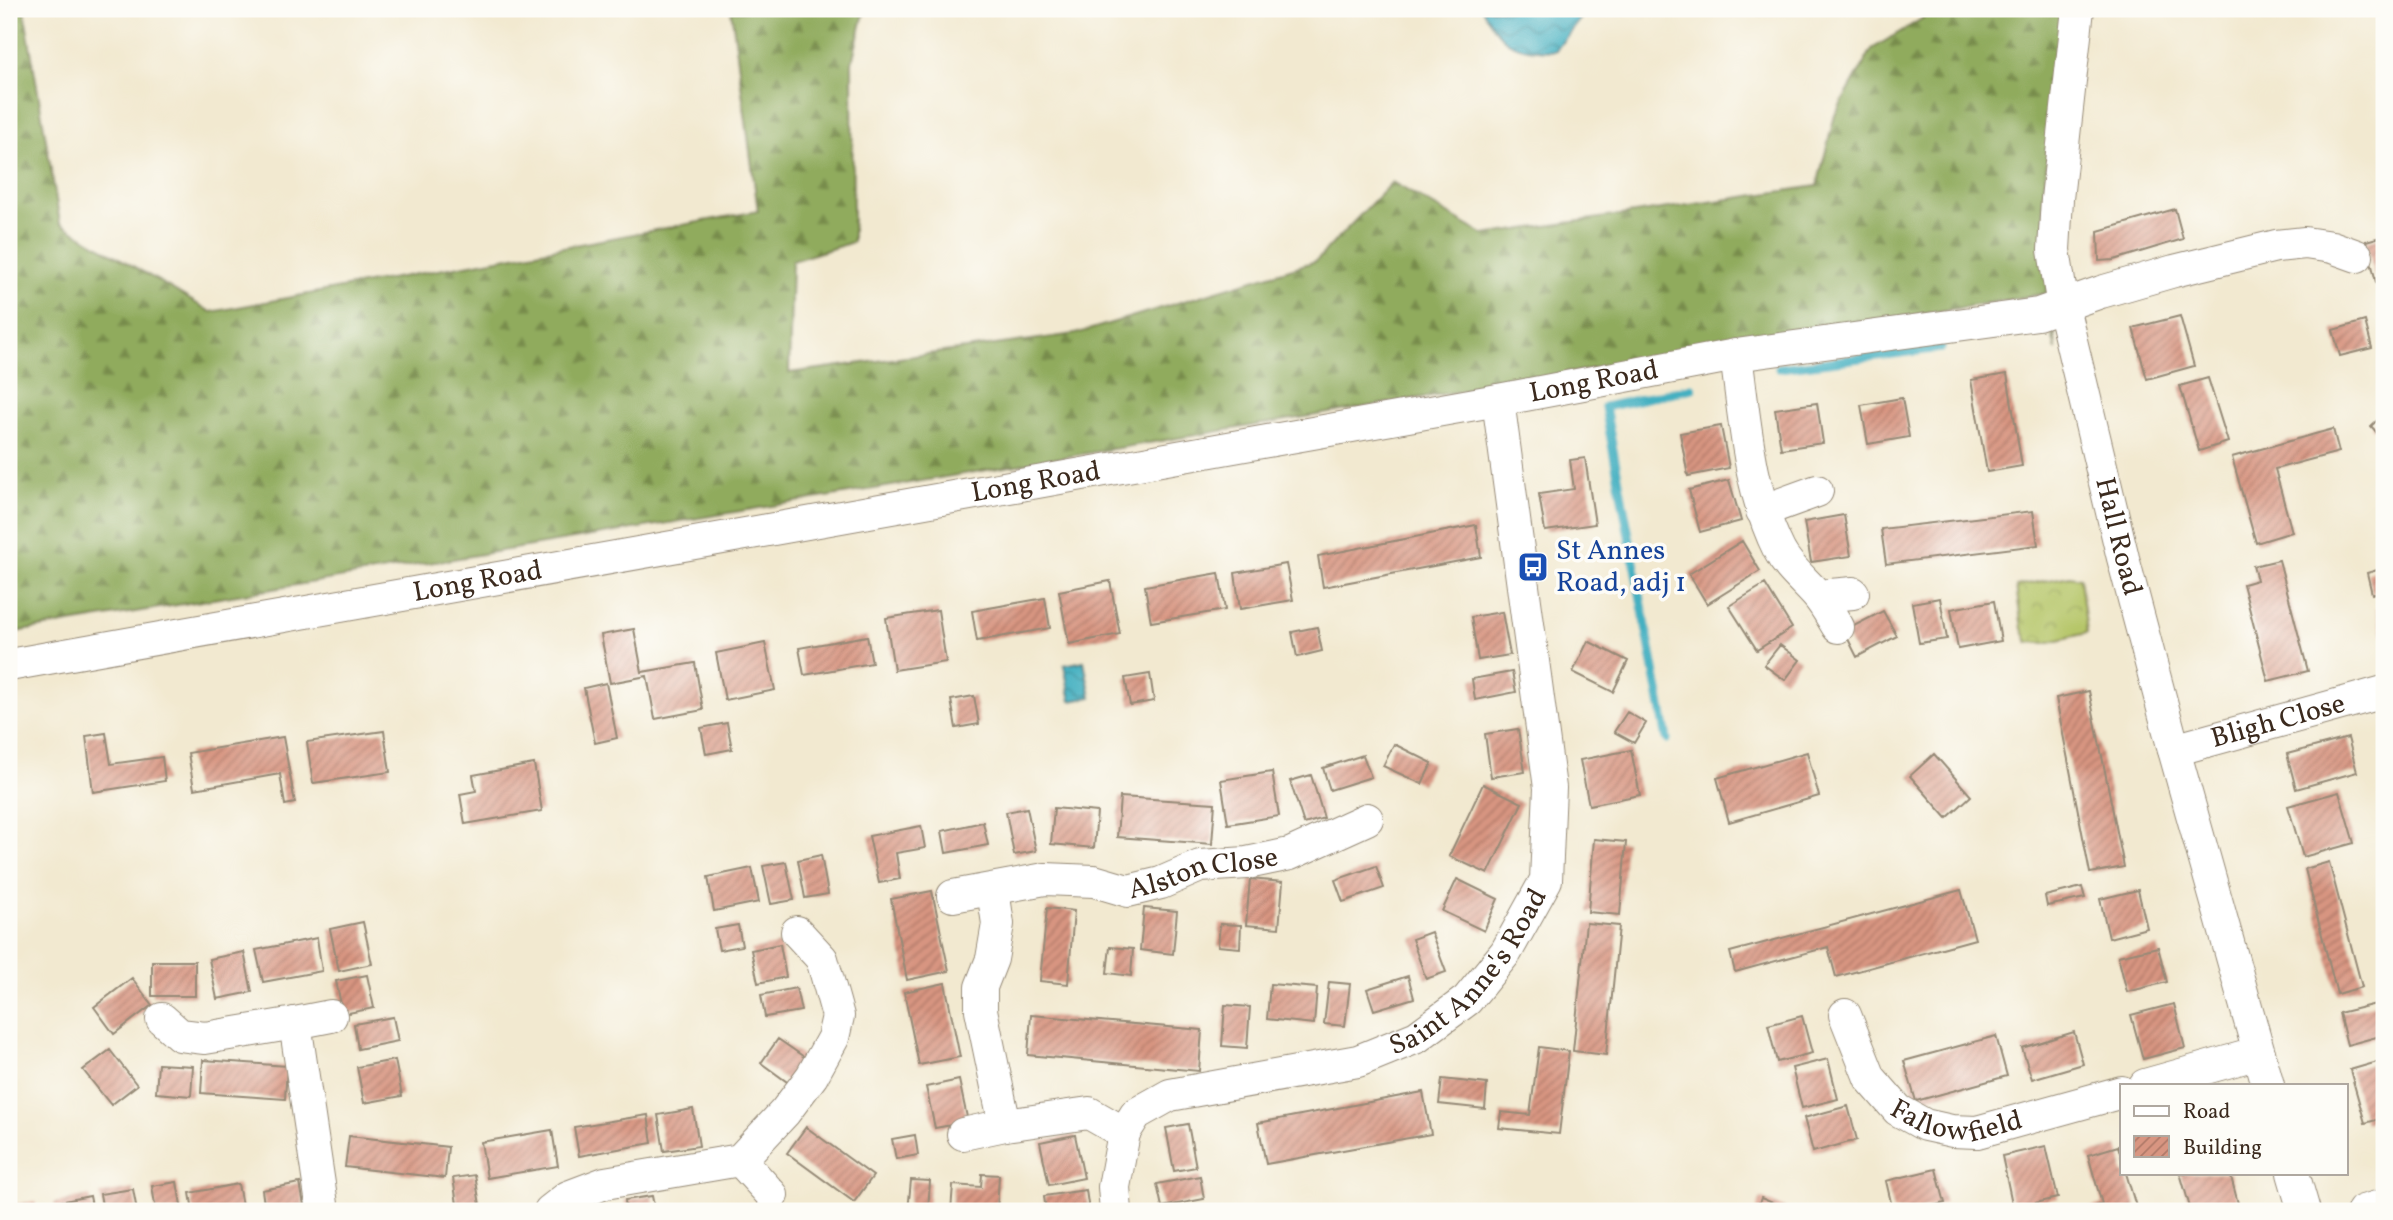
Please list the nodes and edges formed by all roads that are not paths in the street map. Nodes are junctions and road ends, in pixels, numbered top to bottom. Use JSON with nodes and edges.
{"nodes":[{"id":1,"x":2078,"y":9,"type":"edge"},
{"id":2,"x":2357,"y":256,"type":"dead end"},
{"id":3,"x":2063,"y":307,"type":"junction"},
{"id":4,"x":1736,"y":355,"type":"junction"},
{"id":5,"x":1498,"y":400,"type":"junction"},
{"id":6,"x":1817,"y":491,"type":"dead end"},
{"id":7,"x":1762,"y":511,"type":"junction"},
{"id":8,"x":1853,"y":593,"type":"dead end"},
{"id":9,"x":1819,"y":596,"type":"junction"},
{"id":10,"x":1838,"y":627,"type":"dead end"},
{"id":11,"x":9,"y":664,"type":"edge"},
{"id":12,"x":2384,"y":692,"type":"edge"},
{"id":13,"x":2174,"y":750,"type":"junction"},
{"id":14,"x":1367,"y":819,"type":"dead end"},
{"id":15,"x":993,"y":890,"type":"junction"},
{"id":16,"x":953,"y":896,"type":"dead end"},
{"id":17,"x":797,"y":932,"type":"dead end"},
{"id":18,"x":1845,"y":1015,"type":"dead end"},
{"id":19,"x":331,"y":1016,"type":"dead end"},
{"id":20,"x":162,"y":1019,"type":"dead end"},
{"id":21,"x":295,"y":1023,"type":"junction"},
{"id":22,"x":2259,"y":1054,"type":"junction"},
{"id":23,"x":2149,"y":1084,"type":"edge"},
{"id":24,"x":2268,"y":1084,"type":"edge"},
{"id":25,"x":2120,"y":1093,"type":"edge"},
{"id":26,"x":1005,"y":1125,"type":"junction"},
{"id":27,"x":963,"y":1133,"type":"dead end"},
{"id":28,"x":1124,"y":1133,"type":"junction"},
{"id":29,"x":740,"y":1160,"type":"junction"},
{"id":30,"x":2293,"y":1174,"type":"edge"},
{"id":31,"x":772,"y":1195,"type":"dead end"},
{"id":32,"x":2384,"y":1205,"type":"edge"},
{"id":33,"x":323,"y":1211,"type":"edge"},
{"id":34,"x":550,"y":1211,"type":"edge"},
{"id":35,"x":1116,"y":1211,"type":"edge"},
{"id":36,"x":2304,"y":1211,"type":"edge"},
{"id":37,"x":2363,"y":1211,"type":"edge"}],
"edges":[{"from":1,"to":3,"type":"street","name":"Hall Road"},
{"from":2,"to":3,"type":"street","name":"Long Road"},
{"from":3,"to":4,"type":"street","name":"Long Road"},
{"from":3,"to":13,"type":"street","name":"Hall Road"},
{"from":4,"to":5,"type":"street","name":"Long Road"},
{"from":4,"to":7,"type":"street"},
{"from":5,"to":11,"type":"street","name":"Long Road"},
{"from":5,"to":28,"type":"street","name":"Saint Anne's Road"},
{"from":6,"to":7,"type":"street"},
{"from":7,"to":9,"type":"street"},
{"from":8,"to":9,"type":"street"},
{"from":9,"to":10,"type":"street"},
{"from":12,"to":13,"type":"street","name":"Bligh Close"},
{"from":13,"to":22,"type":"street","name":"Hall Road"},
{"from":14,"to":15,"type":"street","name":"Alston Close"},
{"from":15,"to":16,"type":"street","name":"Alston Close"},
{"from":15,"to":26,"type":"street"},
{"from":17,"to":29,"type":"street"},
{"from":18,"to":25,"type":"street","name":"Fallowfield"},
{"from":19,"to":21,"type":"street"},
{"from":20,"to":21,"type":"street"},
{"from":21,"to":33,"type":"street"},
{"from":22,"to":23,"type":"street"},
{"from":22,"to":24,"type":"street","name":"Hall Road"},
{"from":26,"to":27,"type":"street"},
{"from":26,"to":28,"type":"street"},
{"from":28,"to":35,"type":"street"},
{"from":29,"to":31,"type":"street"},
{"from":29,"to":34,"type":"street"},
{"from":30,"to":36,"type":"street"},
{"from":32,"to":37,"type":"street"}]}
